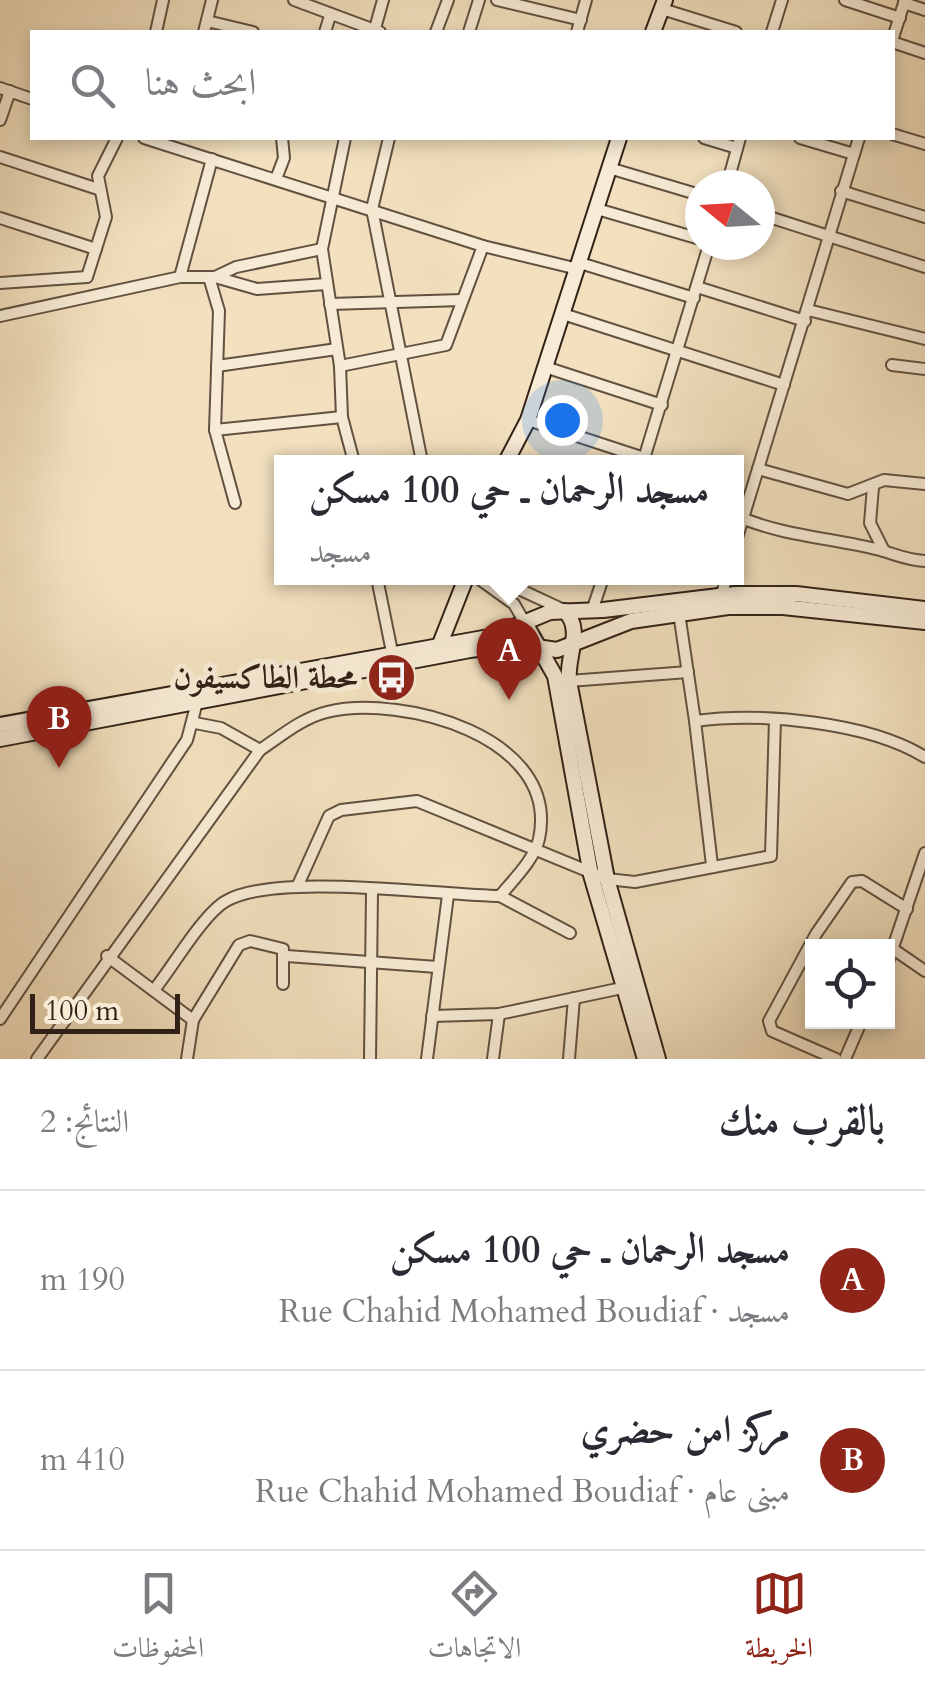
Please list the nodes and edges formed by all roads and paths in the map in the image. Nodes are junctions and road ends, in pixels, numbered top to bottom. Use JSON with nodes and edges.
{"nodes":[{"id":1,"x":163,"y":0,"type":"edge"},
{"id":2,"x":212,"y":0,"type":"edge"},
{"id":3,"x":294,"y":0,"type":"edge"},
{"id":4,"x":382,"y":0,"type":"edge"},
{"id":5,"x":448,"y":0,"type":"edge"},
{"id":6,"x":479,"y":0,"type":"edge"},
{"id":7,"x":497,"y":0,"type":"edge"},
{"id":8,"x":586,"y":0,"type":"edge"},
{"id":9,"x":782,"y":0,"type":"edge"},
{"id":10,"x":845,"y":0,"type":"edge"},
{"id":11,"x":905,"y":2,"type":"edge"},
{"id":12,"x":664,"y":5,"type":"edge"},
{"id":13,"x":324,"y":9,"type":"edge"},
{"id":14,"x":925,"y":10,"type":"edge"},
{"id":15,"x":900,"y":18,"type":"junction"},
{"id":16,"x":581,"y":20,"type":"junction"},
{"id":17,"x":205,"y":27,"type":"edge"},
{"id":18,"x":156,"y":30,"type":"edge"},
{"id":19,"x":233,"y":30,"type":"edge"},
{"id":20,"x":371,"y":30,"type":"edge"},
{"id":21,"x":376,"y":30,"type":"edge"},
{"id":22,"x":437,"y":30,"type":"edge"},
{"id":23,"x":470,"y":30,"type":"edge"},
{"id":24,"x":578,"y":30,"type":"edge"},
{"id":25,"x":655,"y":30,"type":"edge"},
{"id":26,"x":731,"y":30,"type":"edge"},
{"id":27,"x":773,"y":30,"type":"edge"},
{"id":28,"x":895,"y":33,"type":"edge"},
{"id":29,"x":895,"y":43,"type":"edge"},
{"id":30,"x":925,"y":53,"type":"edge"},
{"id":31,"x":5,"y":90,"type":"edge"},
{"id":32,"x":30,"y":99,"type":"edge"},
{"id":33,"x":0,"y":120,"type":"edge"},
{"id":34,"x":895,"y":135,"type":"edge"},
{"id":35,"x":116,"y":140,"type":"edge"},
{"id":36,"x":282,"y":140,"type":"edge"},
{"id":37,"x":344,"y":140,"type":"edge"},
{"id":38,"x":389,"y":140,"type":"edge"},
{"id":39,"x":618,"y":140,"type":"edge"},
{"id":40,"x":807,"y":140,"type":"edge"},
{"id":41,"x":858,"y":140,"type":"edge"},
{"id":42,"x":176,"y":142,"type":"edge"},
{"id":43,"x":738,"y":143,"type":"edge"},
{"id":44,"x":925,"y":144,"type":"edge"},
{"id":45,"x":854,"y":154,"type":"junction"},
{"id":46,"x":0,"y":157,"type":"edge"},
{"id":47,"x":212,"y":159,"type":"junction"},
{"id":48,"x":610,"y":168,"type":"junction"},
{"id":49,"x":730,"y":170,"type":"edge"},
{"id":50,"x":276,"y":178,"type":"junction"},
{"id":51,"x":98,"y":189,"type":"junction"},
{"id":52,"x":685,"y":190,"type":"edge"},
{"id":53,"x":842,"y":191,"type":"junction"},
{"id":54,"x":330,"y":195,"type":"junction"},
{"id":55,"x":372,"y":209,"type":"junction"},
{"id":56,"x":597,"y":209,"type":"junction"},
{"id":57,"x":0,"y":218,"type":"edge"},
{"id":58,"x":925,"y":218,"type":"edge"},
{"id":59,"x":775,"y":219,"type":"edge"},
{"id":60,"x":685,"y":235,"type":"edge"},
{"id":61,"x":827,"y":237,"type":"junction"},
{"id":62,"x":483,"y":246,"type":"junction"},
{"id":63,"x":96,"y":249,"type":"junction"},
{"id":64,"x":322,"y":249,"type":"junction"},
{"id":65,"x":705,"y":260,"type":"edge"},
{"id":66,"x":579,"y":266,"type":"junction"},
{"id":67,"x":925,"y":267,"type":"edge"},
{"id":68,"x":87,"y":277,"type":"junction"},
{"id":69,"x":212,"y":277,"type":"junction"},
{"id":70,"x":180,"y":278,"type":"junction"},
{"id":71,"x":0,"y":284,"type":"edge"},
{"id":72,"x":326,"y":284,"type":"junction"},
{"id":73,"x":100,"y":292,"type":"junction"},
{"id":74,"x":695,"y":292,"type":"junction"},
{"id":75,"x":386,"y":300,"type":"junction"},
{"id":76,"x":462,"y":300,"type":"junction"},
{"id":77,"x":330,"y":304,"type":"junction"},
{"id":78,"x":563,"y":314,"type":"junction"},
{"id":79,"x":0,"y":316,"type":"edge"},
{"id":80,"x":807,"y":316,"type":"junction"},
{"id":81,"x":925,"y":339,"type":"edge"},
{"id":82,"x":337,"y":349,"type":"junction"},
{"id":83,"x":677,"y":350,"type":"junction"},
{"id":84,"x":399,"y":354,"type":"junction"},
{"id":85,"x":892,"y":364,"type":"dead end"},
{"id":86,"x":216,"y":366,"type":"junction"},
{"id":87,"x":340,"y":366,"type":"junction"},
{"id":88,"x":545,"y":368,"type":"junction"},
{"id":89,"x":925,"y":369,"type":"edge"},
{"id":90,"x":784,"y":385,"type":"junction"},
{"id":91,"x":662,"y":405,"type":"junction"},
{"id":92,"x":342,"y":417,"type":"junction"},
{"id":93,"x":528,"y":420,"type":"junction"},
{"id":94,"x":214,"y":430,"type":"junction"},
{"id":95,"x":352,"y":455,"type":"edge"},
{"id":96,"x":421,"y":455,"type":"edge"},
{"id":97,"x":510,"y":455,"type":"edge"},
{"id":98,"x":630,"y":455,"type":"edge"},
{"id":99,"x":646,"y":455,"type":"edge"},
{"id":100,"x":758,"y":469,"type":"junction"},
{"id":101,"x":925,"y":484,"type":"edge"},
{"id":102,"x":873,"y":487,"type":"junction"},
{"id":103,"x":235,"y":503,"type":"dead end"},
{"id":104,"x":744,"y":506,"type":"edge"},
{"id":105,"x":744,"y":520,"type":"edge"},
{"id":106,"x":884,"y":551,"type":"junction"},
{"id":107,"x":925,"y":560,"type":"edge"},
{"id":108,"x":379,"y":585,"type":"edge"},
{"id":109,"x":463,"y":585,"type":"edge"},
{"id":110,"x":488,"y":585,"type":"edge"},
{"id":111,"x":510,"y":585,"type":"edge"},
{"id":112,"x":601,"y":585,"type":"edge"},
{"id":113,"x":726,"y":585,"type":"edge"},
{"id":114,"x":726,"y":599,"type":"junction"},
{"id":115,"x":831,"y":605,"type":"junction"},
{"id":116,"x":925,"y":609,"type":"edge"},
{"id":117,"x":592,"y":610,"type":"junction"},
{"id":118,"x":565,"y":611,"type":"junction"},
{"id":119,"x":679,"y":613,"type":"junction"},
{"id":120,"x":925,"y":622,"type":"edge"},
{"id":121,"x":526,"y":623,"type":"junction"},
{"id":122,"x":440,"y":644,"type":"junction"},
{"id":123,"x":572,"y":644,"type":"junction"},
{"id":124,"x":540,"y":648,"type":"junction"},
{"id":125,"x":392,"y":652,"type":"junction"},
{"id":126,"x":688,"y":672,"type":"junction"},
{"id":127,"x":569,"y":682,"type":"junction"},
{"id":128,"x":198,"y":702,"type":"junction"},
{"id":129,"x":568,"y":713,"type":"junction"},
{"id":130,"x":775,"y":719,"type":"junction"},
{"id":131,"x":694,"y":721,"type":"junction"},
{"id":132,"x":194,"y":723,"type":"junction"},
{"id":133,"x":0,"y":725,"type":"edge"},
{"id":134,"x":0,"y":738,"type":"edge"},
{"id":135,"x":260,"y":750,"type":"junction"},
{"id":136,"x":925,"y":757,"type":"edge"},
{"id":137,"x":536,"y":850,"type":"junction"},
{"id":138,"x":925,"y":853,"type":"edge"},
{"id":139,"x":712,"y":865,"type":"junction"},
{"id":140,"x":592,"y":875,"type":"junction"},
{"id":141,"x":607,"y":880,"type":"junction"},
{"id":142,"x":298,"y":885,"type":"junction"},
{"id":143,"x":372,"y":891,"type":"junction"},
{"id":144,"x":448,"y":895,"type":"junction"},
{"id":145,"x":500,"y":896,"type":"junction"},
{"id":146,"x":907,"y":908,"type":"junction"},
{"id":147,"x":570,"y":933,"type":"dead end"},
{"id":148,"x":895,"y":945,"type":"edge"},
{"id":149,"x":895,"y":949,"type":"edge"},
{"id":150,"x":107,"y":956,"type":"junction"},
{"id":151,"x":287,"y":956,"type":"junction"},
{"id":152,"x":374,"y":964,"type":"junction"},
{"id":153,"x":437,"y":967,"type":"junction"},
{"id":154,"x":925,"y":970,"type":"edge"},
{"id":155,"x":283,"y":984,"type":"dead end"},
{"id":156,"x":622,"y":988,"type":"junction"},
{"id":157,"x":154,"y":990,"type":"junction"},
{"id":158,"x":574,"y":998,"type":"junction"},
{"id":159,"x":498,"y":1014,"type":"junction"},
{"id":160,"x":432,"y":1016,"type":"junction"},
{"id":161,"x":0,"y":1019,"type":"edge"},
{"id":162,"x":194,"y":1020,"type":"junction"},
{"id":163,"x":859,"y":1029,"type":"edge"},
{"id":164,"x":36,"y":1059,"type":"edge"},
{"id":165,"x":187,"y":1059,"type":"edge"},
{"id":166,"x":370,"y":1059,"type":"edge"},
{"id":167,"x":427,"y":1059,"type":"edge"},
{"id":168,"x":493,"y":1059,"type":"edge"},
{"id":169,"x":569,"y":1059,"type":"edge"},
{"id":170,"x":644,"y":1059,"type":"edge"},
{"id":171,"x":658,"y":1059,"type":"edge"},
{"id":172,"x":836,"y":1059,"type":"edge"},
{"id":173,"x":845,"y":1059,"type":"edge"}],
"edges":[{"from":1,"to":18,"type":"street"},
{"from":2,"to":17,"type":"street"},
{"from":3,"to":13,"type":"street"},
{"from":4,"to":21,"type":"street"},
{"from":5,"to":22,"type":"street"},
{"from":6,"to":23,"type":"street"},
{"from":7,"to":16,"type":"street"},
{"from":8,"to":16,"type":"street"},
{"from":9,"to":27,"type":"street"},
{"from":10,"to":15,"type":"street"},
{"from":11,"to":14,"type":"street"},
{"from":11,"to":15,"type":"street"},
{"from":12,"to":25,"type":"main road"},
{"from":12,"to":26,"type":"street"},
{"from":13,"to":20,"type":"street"},
{"from":15,"to":28,"type":"street"},
{"from":16,"to":24,"type":"street"},
{"from":17,"to":19,"type":"street"},
{"from":29,"to":30,"type":"street"},
{"from":31,"to":32,"type":"street"},
{"from":31,"to":33,"type":"street"},
{"from":34,"to":44,"type":"street"},
{"from":35,"to":51,"type":"street"},
{"from":36,"to":50,"type":"street"},
{"from":37,"to":54,"type":"street"},
{"from":38,"to":55,"type":"street"},
{"from":39,"to":48,"type":"main road"},
{"from":40,"to":45,"type":"street"},
{"from":41,"to":45,"type":"street"},
{"from":42,"to":47,"type":"street"},
{"from":43,"to":49,"type":"street"},
{"from":45,"to":53,"type":"street"},
{"from":46,"to":51,"type":"street"},
{"from":47,"to":50,"type":"street"},
{"from":47,"to":70,"type":"street"},
{"from":48,"to":52,"type":"street"},
{"from":48,"to":56,"type":"main road"},
{"from":50,"to":54,"type":"street"},
{"from":51,"to":63,"type":"street"},
{"from":53,"to":58,"type":"street"},
{"from":53,"to":61,"type":"street"},
{"from":54,"to":55,"type":"street"},
{"from":54,"to":64,"type":"street"},
{"from":55,"to":62,"type":"street"},
{"from":55,"to":75,"type":"street"},
{"from":56,"to":60,"type":"street"},
{"from":56,"to":66,"type":"main road"},
{"from":57,"to":63,"type":"street"},
{"from":59,"to":61,"type":"street"},
{"from":61,"to":67,"type":"street"},
{"from":61,"to":80,"type":"street"},
{"from":62,"to":66,"type":"street"},
{"from":62,"to":76,"type":"street"},
{"from":63,"to":68,"type":"street"},
{"from":64,"to":69,"type":"street"},
{"from":64,"to":72,"type":"street"},
{"from":65,"to":74,"type":"street"},
{"from":66,"to":74,"type":"street"},
{"from":66,"to":78,"type":"main road"},
{"from":68,"to":71,"type":"street"},
{"from":68,"to":73,"type":"street"},
{"from":69,"to":70,"type":"street"},
{"from":69,"to":72,"type":"street"},
{"from":69,"to":86,"type":"street"},
{"from":70,"to":73,"type":"street"},
{"from":72,"to":77,"type":"street"},
{"from":73,"to":79,"type":"street"},
{"from":74,"to":80,"type":"street"},
{"from":74,"to":83,"type":"street"},
{"from":75,"to":76,"type":"street"},
{"from":75,"to":77,"type":"street"},
{"from":75,"to":84,"type":"street"},
{"from":76,"to":84,"type":"street"},
{"from":77,"to":82,"type":"street"},
{"from":78,"to":83,"type":"street"},
{"from":78,"to":88,"type":"main road"},
{"from":80,"to":81,"type":"street"},
{"from":80,"to":90,"type":"street"},
{"from":82,"to":86,"type":"street"},
{"from":82,"to":87,"type":"street"},
{"from":83,"to":90,"type":"street"},
{"from":83,"to":91,"type":"street"},
{"from":84,"to":87,"type":"street"},
{"from":84,"to":96,"type":"street"},
{"from":85,"to":89,"type":"street"},
{"from":86,"to":94,"type":"street"},
{"from":87,"to":92,"type":"street"},
{"from":88,"to":91,"type":"street"},
{"from":88,"to":93,"type":"main road"},
{"from":90,"to":100,"type":"street"},
{"from":91,"to":99,"type":"street"},
{"from":92,"to":94,"type":"street"},
{"from":92,"to":95,"type":"street"},
{"from":93,"to":97,"type":"main road"},
{"from":93,"to":98,"type":"street"},
{"from":94,"to":103,"type":"street"},
{"from":100,"to":102,"type":"street"},
{"from":100,"to":104,"type":"street"},
{"from":101,"to":102,"type":"street"},
{"from":102,"to":106,"type":"street"},
{"from":105,"to":106,"type":"street"},
{"from":106,"to":107,"type":"street"},
{"from":108,"to":125,"type":"street"},
{"from":109,"to":122,"type":"main road"},
{"from":110,"to":121,"type":"street"},
{"from":111,"to":118,"type":"street"},
{"from":112,"to":117,"type":"street"},
{"from":113,"to":114,"type":"street"},
{"from":114,"to":115,"type":"main road"},
{"from":114,"to":117,"type":"main road"},
{"from":114,"to":119,"type":"main road"},
{"from":115,"to":116,"type":"main road"},
{"from":115,"to":120,"type":"main road"},
{"from":117,"to":118,"type":"main road"},
{"from":118,"to":121,"type":"main road"},
{"from":118,"to":123,"type":"main road"},
{"from":119,"to":123,"type":"main road"},
{"from":119,"to":126,"type":"street"},
{"from":121,"to":122,"type":"main road"},
{"from":121,"to":124,"type":"main road"},
{"from":122,"to":125,"type":"main road"},
{"from":123,"to":124,"type":"main road"},
{"from":123,"to":127,"type":"main road"},
{"from":124,"to":128,"type":"main road"},
{"from":124,"to":129,"type":"main road"},
{"from":125,"to":133,"type":"main road"},
{"from":126,"to":127,"type":"street"},
{"from":126,"to":131,"type":"street"},
{"from":127,"to":129,"type":"main road"},
{"from":128,"to":132,"type":"street"},
{"from":128,"to":134,"type":"main road"},
{"from":129,"to":140,"type":"main road"},
{"from":129,"to":141,"type":"main road"},
{"from":130,"to":131,"type":"street"},
{"from":130,"to":136,"type":"street"},
{"from":130,"to":139,"type":"street"},
{"from":131,"to":139,"type":"street"},
{"from":132,"to":135,"type":"street"},
{"from":132,"to":161,"type":"street"},
{"from":135,"to":137,"type":"street"},
{"from":135,"to":150,"type":"street"},
{"from":137,"to":140,"type":"street"},
{"from":137,"to":142,"type":"street"},
{"from":137,"to":145,"type":"street"},
{"from":138,"to":146,"type":"street"},
{"from":139,"to":141,"type":"street"},
{"from":140,"to":141,"type":"street"},
{"from":140,"to":156,"type":"main road"},
{"from":141,"to":171,"type":"main road"},
{"from":142,"to":143,"type":"street"},
{"from":142,"to":157,"type":"street"},
{"from":143,"to":144,"type":"street"},
{"from":143,"to":152,"type":"street"},
{"from":144,"to":145,"type":"street"},
{"from":144,"to":153,"type":"street"},
{"from":145,"to":147,"type":"street"},
{"from":146,"to":148,"type":"street"},
{"from":146,"to":172,"type":"street"},
{"from":149,"to":154,"type":"street"},
{"from":150,"to":157,"type":"street"},
{"from":150,"to":164,"type":"street"},
{"from":151,"to":152,"type":"street"},
{"from":151,"to":155,"type":"street"},
{"from":151,"to":162,"type":"street"},
{"from":152,"to":153,"type":"street"},
{"from":152,"to":166,"type":"street"},
{"from":153,"to":160,"type":"street"},
{"from":156,"to":158,"type":"street"},
{"from":156,"to":170,"type":"main road"},
{"from":157,"to":162,"type":"street"},
{"from":158,"to":159,"type":"street"},
{"from":158,"to":169,"type":"street"},
{"from":159,"to":160,"type":"street"},
{"from":159,"to":168,"type":"street"},
{"from":160,"to":167,"type":"street"},
{"from":162,"to":165,"type":"street"},
{"from":163,"to":173,"type":"street"}]}
